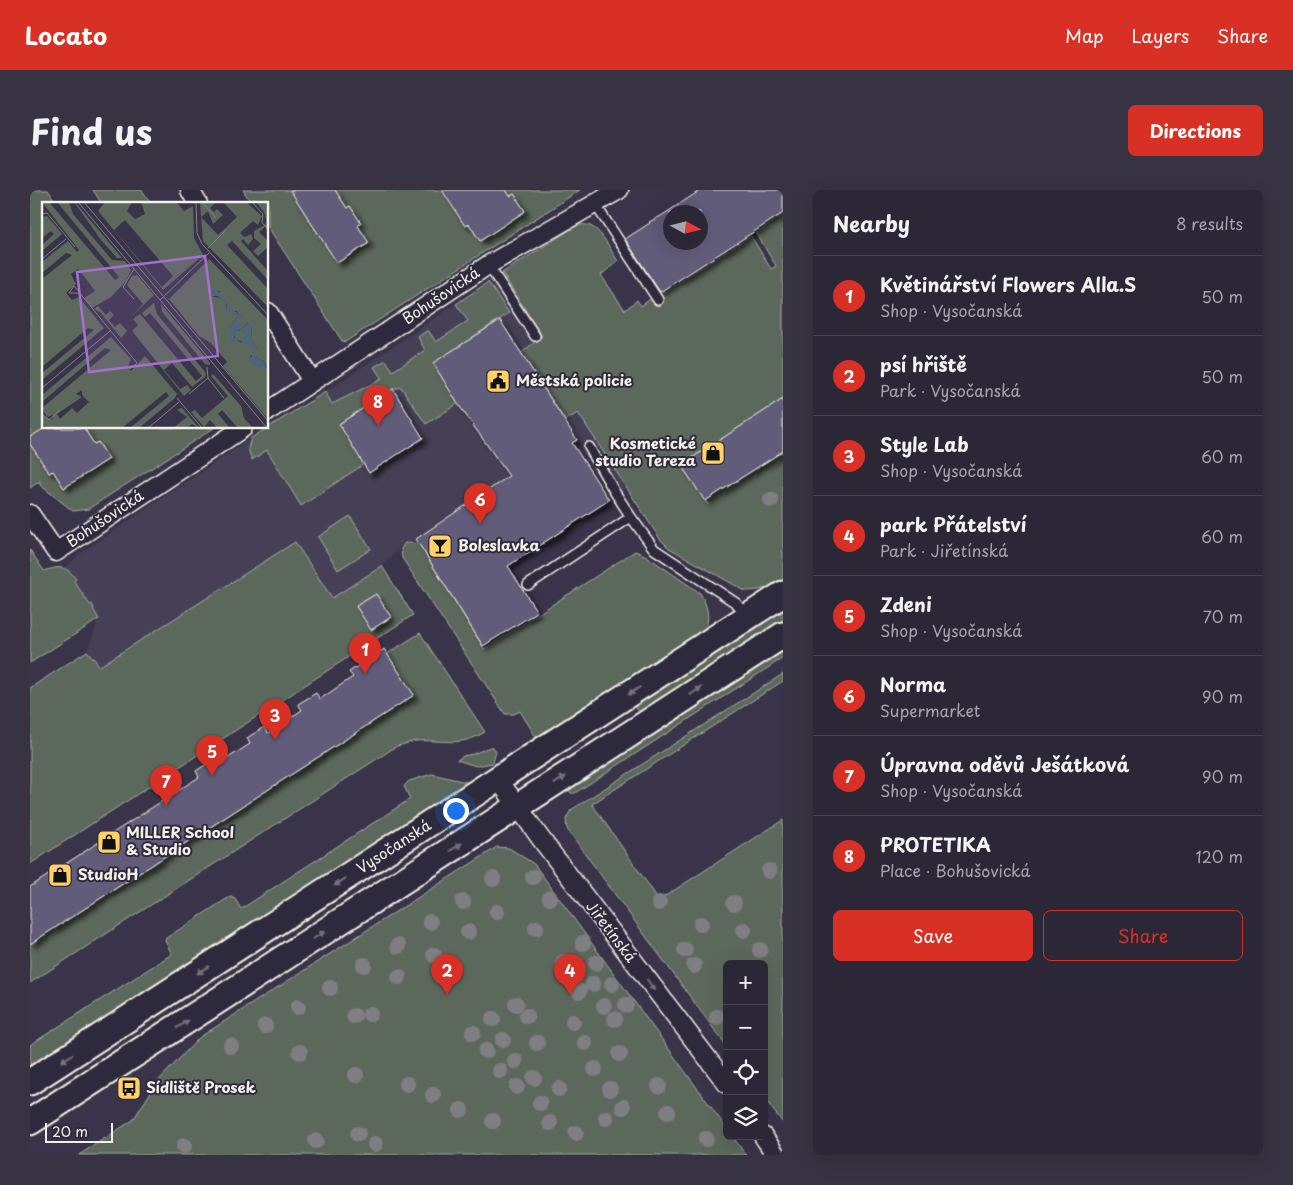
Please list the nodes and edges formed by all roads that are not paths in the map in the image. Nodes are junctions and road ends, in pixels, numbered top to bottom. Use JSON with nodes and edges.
{"nodes":[{"id":1,"x":190,"y":190,"type":"edge"},
{"id":2,"x":619,"y":190,"type":"edge"},
{"id":3,"x":197,"y":202,"type":"edge"},
{"id":4,"x":595,"y":204,"type":"junction"},
{"id":5,"x":488,"y":265,"type":"junction"},
{"id":6,"x":658,"y":300,"type":"dead end"},
{"id":7,"x":269,"y":314,"type":"edge"},
{"id":8,"x":535,"y":336,"type":"dead end"},
{"id":9,"x":312,"y":382,"type":"junction"},
{"id":10,"x":269,"y":410,"type":"edge"},
{"id":11,"x":241,"y":429,"type":"edge"},
{"id":12,"x":589,"y":447,"type":"dead end"},
{"id":13,"x":30,"y":514,"type":"edge"},
{"id":14,"x":631,"y":517,"type":"junction"},
{"id":15,"x":528,"y":585,"type":"dead end"},
{"id":16,"x":783,"y":594,"type":"edge"},
{"id":17,"x":749,"y":617,"type":"junction"},
{"id":18,"x":783,"y":635,"type":"edge"},
{"id":19,"x":498,"y":779,"type":"junction"},
{"id":20,"x":519,"y":806,"type":"junction"},
{"id":21,"x":723,"y":1079,"type":"edge"},
{"id":22,"x":30,"y":1082,"type":"edge"},
{"id":23,"x":30,"y":1122,"type":"edge"},
{"id":24,"x":766,"y":1140,"type":"edge"},
{"id":25,"x":776,"y":1155,"type":"edge"}],
"edges":[{"from":1,"to":3,"type":"street"},
{"from":2,"to":4,"type":"street","name":"Bohušovická"},
{"from":4,"to":5,"type":"street","name":"Bohušovická"},
{"from":4,"to":6,"type":"lane"},
{"from":5,"to":8,"type":"lane"},
{"from":5,"to":9,"type":"street","name":"Bohušovická"},
{"from":7,"to":9,"type":"street"},
{"from":9,"to":10,"type":"street","name":"Bohušovická"},
{"from":11,"to":13,"type":"street","name":"Bohušovická"},
{"from":12,"to":14,"type":"lane"},
{"from":14,"to":15,"type":"lane"},
{"from":14,"to":17,"type":"lane"},
{"from":16,"to":17,"type":"main road","name":"Vysočanská"},
{"from":17,"to":19,"type":"main road","name":"Vysočanská","one_way":true},
{"from":20,"to":18,"type":"main road","one_way":true},
{"from":19,"to":20,"type":"street","name":"Jiřetínská"},
{"from":19,"to":22,"type":"main road","name":"Vysočanská","one_way":true},
{"from":20,"to":21,"type":"street","name":"Jiřetínská","one_way":true},
{"from":23,"to":20,"type":"main road","one_way":true},
{"from":24,"to":25,"type":"street"}]}
